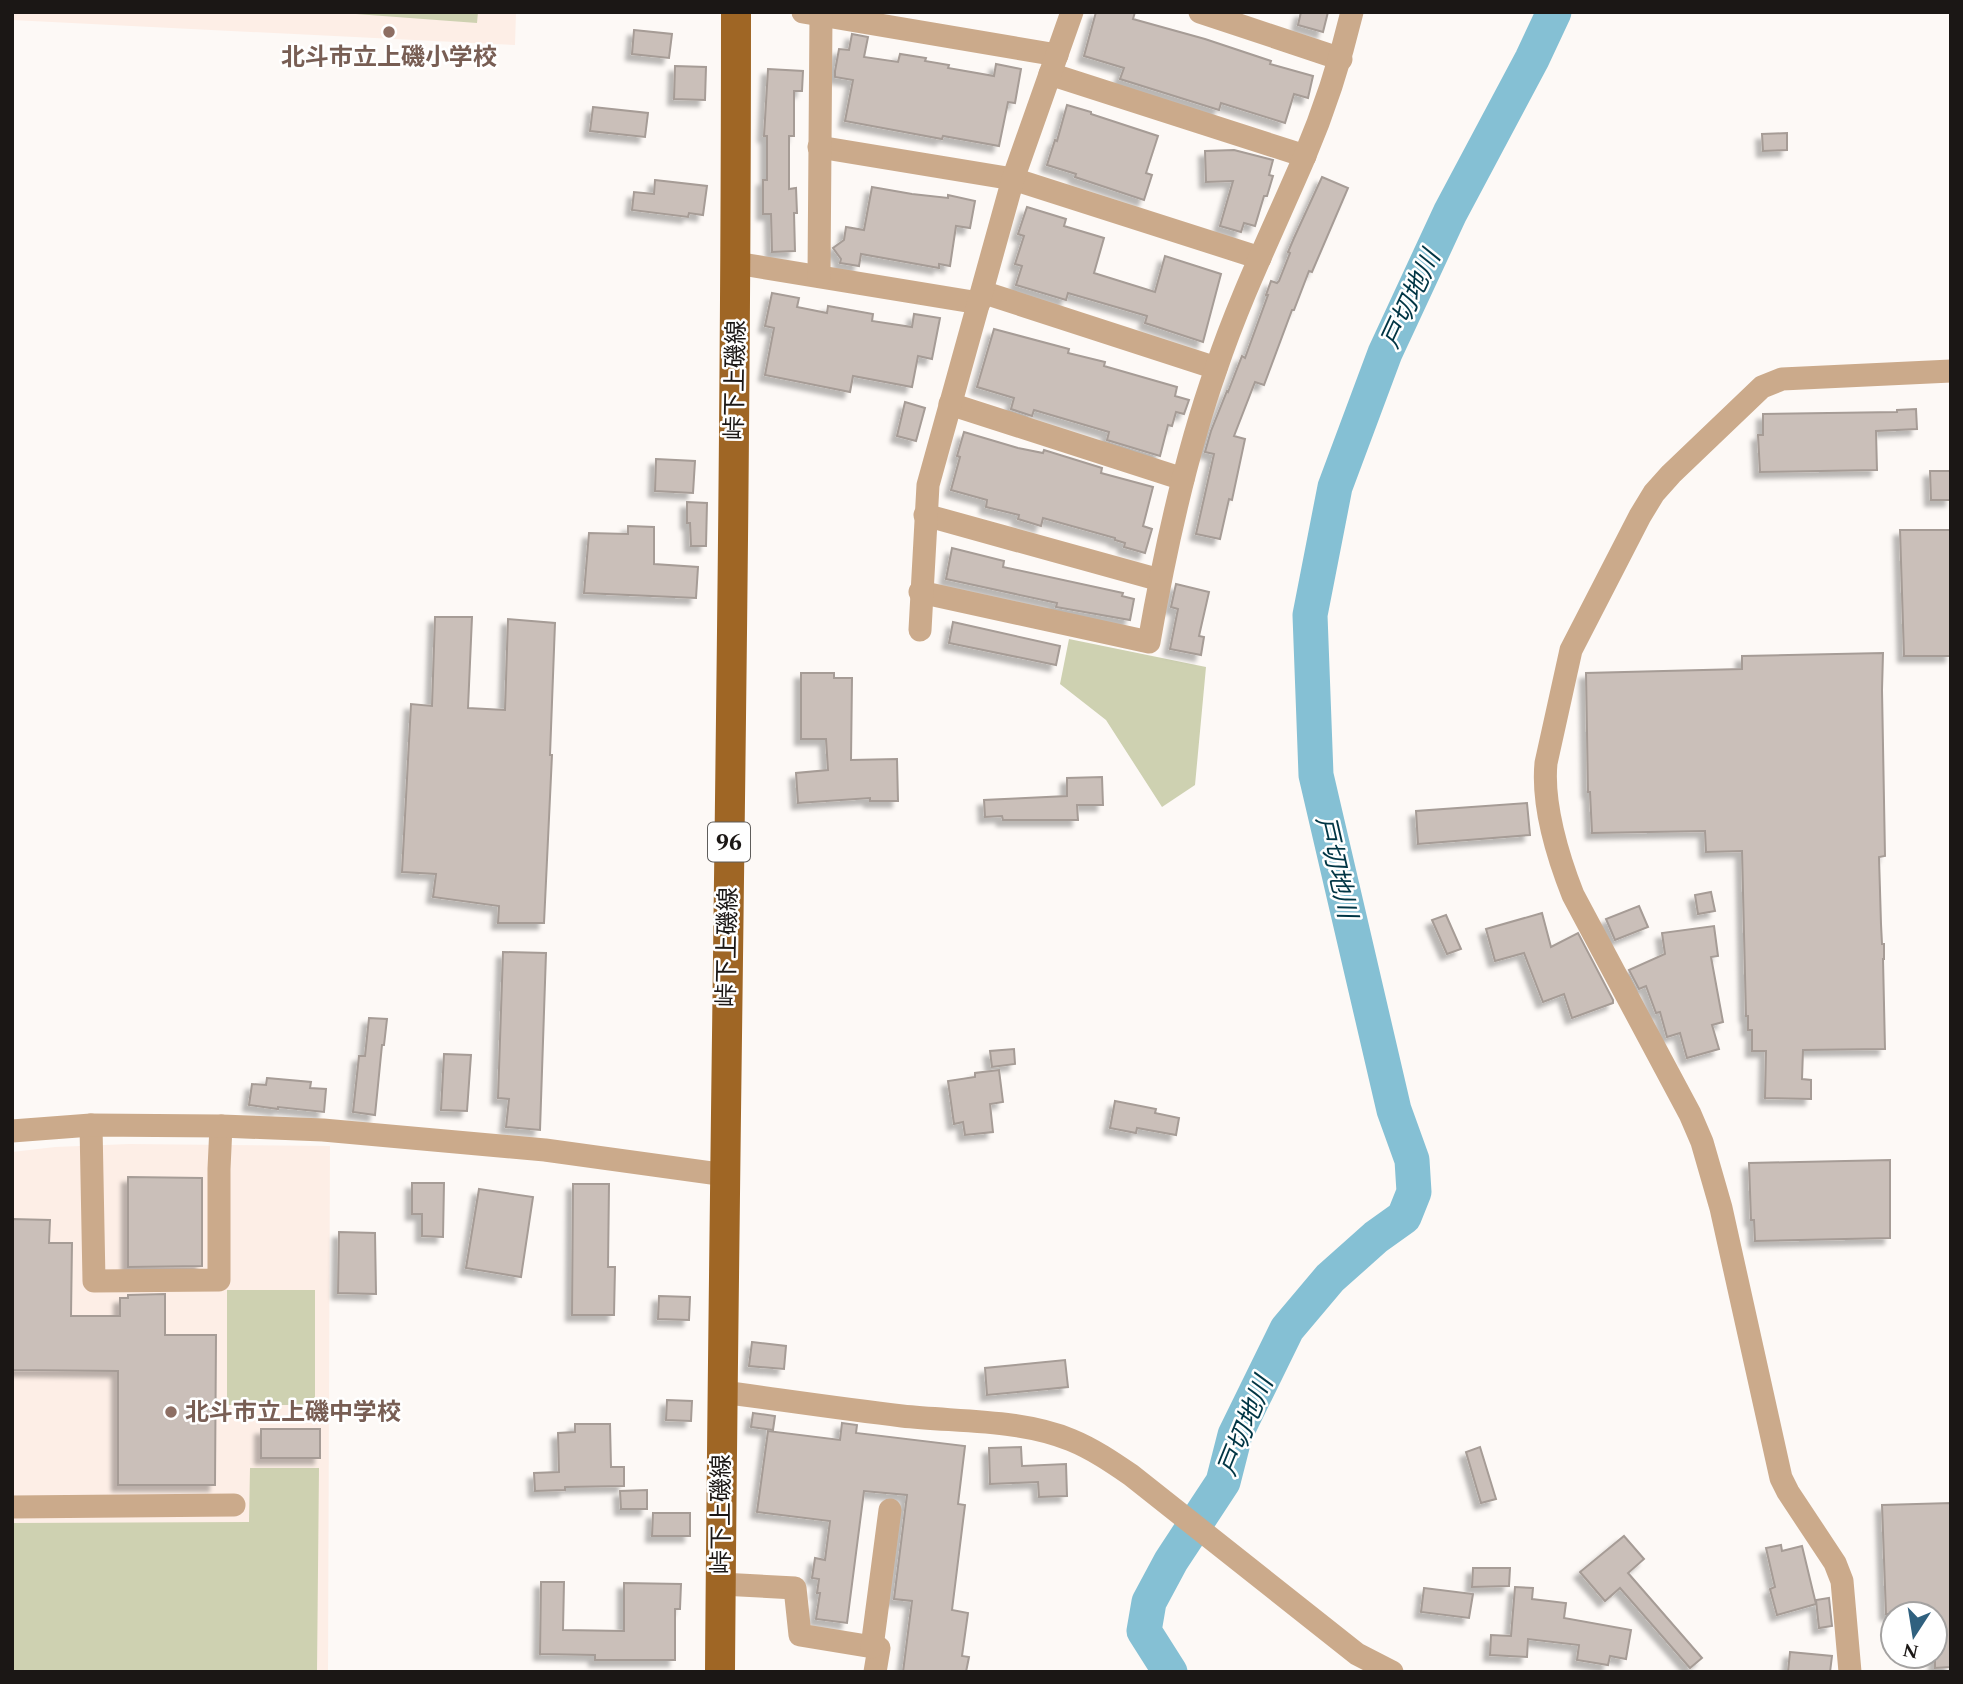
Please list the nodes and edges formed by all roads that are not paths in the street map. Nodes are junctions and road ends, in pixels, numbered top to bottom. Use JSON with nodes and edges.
{"nodes":[{"id":1,"x":736,"y":12,"type":"edge"},
{"id":2,"x":1072,"y":12,"type":"edge"},
{"id":3,"x":1200,"y":12,"type":"edge"},
{"id":4,"x":1352,"y":12,"type":"edge"},
{"id":5,"x":812,"y":14,"type":"edge"},
{"id":6,"x":1341,"y":59,"type":"junction"},
{"id":7,"x":1054,"y":65,"type":"junction"},
{"id":8,"x":819,"y":147,"type":"junction"},
{"id":9,"x":1305,"y":156,"type":"junction"},
{"id":10,"x":1013,"y":179,"type":"junction"},
{"id":11,"x":1260,"y":258,"type":"junction"},
{"id":12,"x":736,"y":263,"type":"junction"},
{"id":13,"x":819,"y":276,"type":"junction"},
{"id":14,"x":980,"y":297,"type":"junction"},
{"id":15,"x":1216,"y":369,"type":"junction"},
{"id":16,"x":1951,"y":371,"type":"edge"},
{"id":17,"x":950,"y":404,"type":"junction"},
{"id":18,"x":1183,"y":478,"type":"junction"},
{"id":19,"x":925,"y":515,"type":"junction"},
{"id":20,"x":1160,"y":580,"type":"junction"},
{"id":21,"x":920,"y":592,"type":"junction"},
{"id":22,"x":920,"y":630,"type":"dead end"},
{"id":23,"x":91,"y":1125,"type":"junction"},
{"id":24,"x":221,"y":1126,"type":"junction"},
{"id":25,"x":12,"y":1131,"type":"edge"},
{"id":26,"x":726,"y":1175,"type":"junction"},
{"id":27,"x":722,"y":1392,"type":"junction"},
{"id":28,"x":234,"y":1505,"type":"dead end"},
{"id":29,"x":12,"y":1507,"type":"edge"},
{"id":30,"x":890,"y":1510,"type":"dead end"},
{"id":31,"x":721,"y":1584,"type":"junction"},
{"id":32,"x":872,"y":1647,"type":"junction"},
{"id":33,"x":720,"y":1672,"type":"edge"},
{"id":34,"x":875,"y":1672,"type":"edge"},
{"id":35,"x":1392,"y":1672,"type":"edge"},
{"id":36,"x":1850,"y":1672,"type":"edge"}],
"edges":[{"from":1,"to":12,"type":"main road","name":"峠下上磯線","number":"96"},
{"from":2,"to":7,"type":"street"},
{"from":3,"to":6,"type":"street"},
{"from":4,"to":6,"type":"street"},
{"from":5,"to":7,"type":"street"},
{"from":5,"to":8,"type":"street"},
{"from":6,"to":9,"type":"street"},
{"from":7,"to":9,"type":"street"},
{"from":7,"to":10,"type":"street"},
{"from":8,"to":10,"type":"street"},
{"from":8,"to":13,"type":"street"},
{"from":9,"to":11,"type":"street"},
{"from":10,"to":11,"type":"street"},
{"from":10,"to":14,"type":"street"},
{"from":11,"to":15,"type":"street"},
{"from":12,"to":13,"type":"street"},
{"from":12,"to":26,"type":"main road","name":"峠下上磯線","number":"96"},
{"from":13,"to":14,"type":"street"},
{"from":14,"to":15,"type":"street"},
{"from":14,"to":17,"type":"street"},
{"from":15,"to":18,"type":"street"},
{"from":16,"to":36,"type":"street"},
{"from":17,"to":18,"type":"street"},
{"from":17,"to":19,"type":"street"},
{"from":18,"to":20,"type":"street"},
{"from":19,"to":20,"type":"street"},
{"from":19,"to":21,"type":"street"},
{"from":20,"to":21,"type":"street"},
{"from":21,"to":22,"type":"street"},
{"from":23,"to":24,"type":"street"},
{"from":23,"to":24,"type":"street"},
{"from":23,"to":25,"type":"street"},
{"from":24,"to":26,"type":"street"},
{"from":26,"to":27,"type":"main road","name":"峠下上磯線","number":"96"},
{"from":27,"to":31,"type":"main road","name":"峠下上磯線","number":"96"},
{"from":27,"to":35,"type":"street"},
{"from":28,"to":29,"type":"street"},
{"from":30,"to":32,"type":"street"},
{"from":31,"to":32,"type":"street"},
{"from":31,"to":33,"type":"main road","name":"峠下上磯線","number":"96"},
{"from":32,"to":34,"type":"street"}]}
